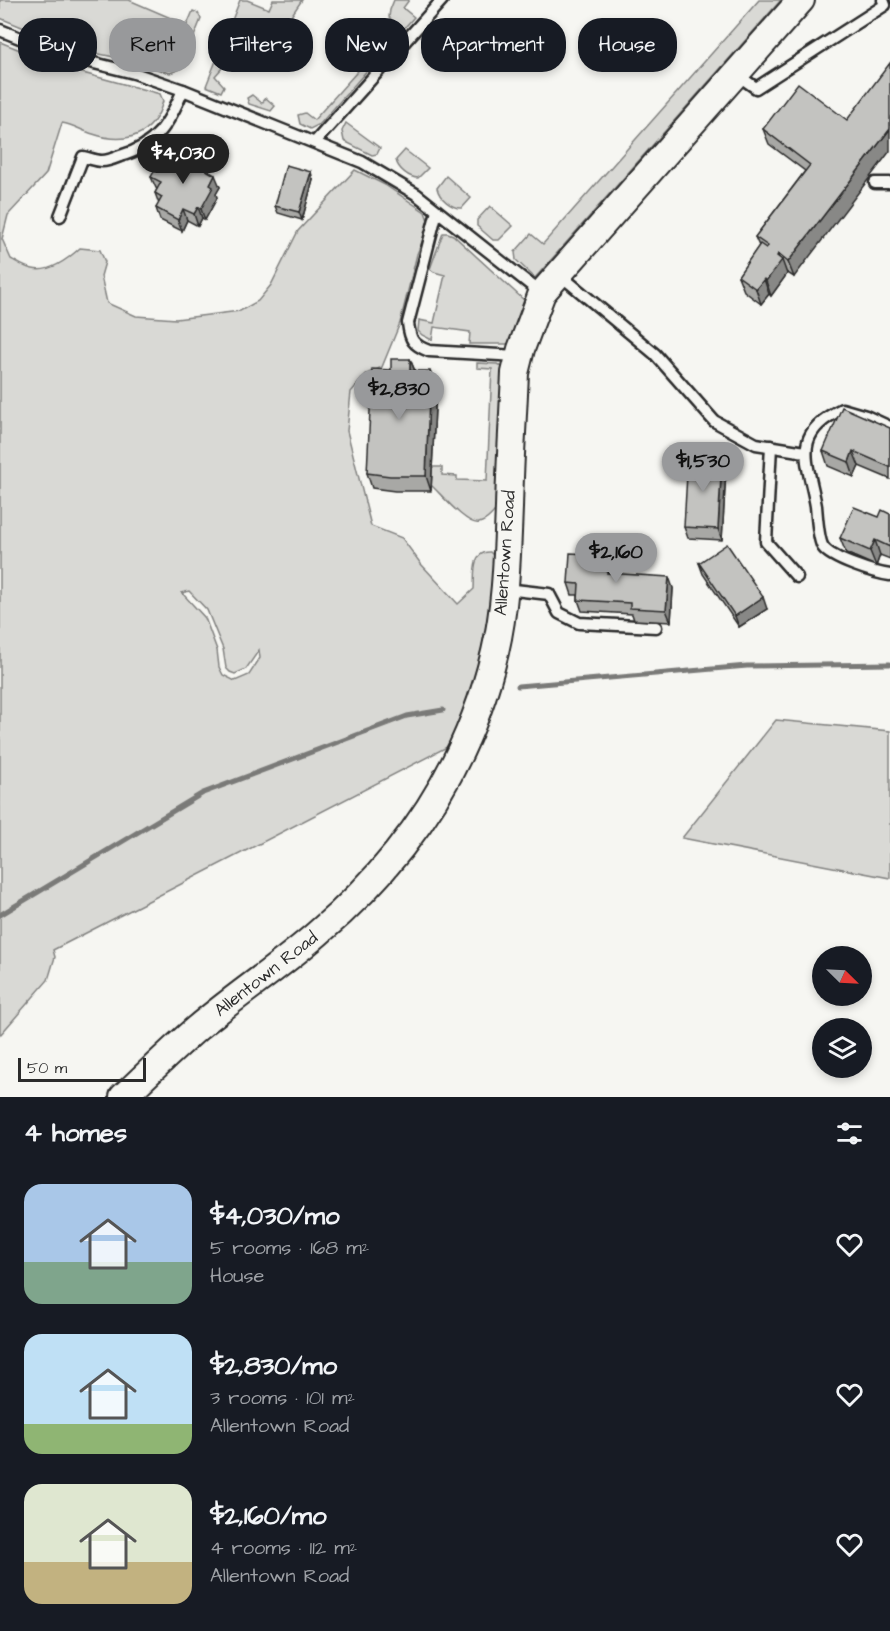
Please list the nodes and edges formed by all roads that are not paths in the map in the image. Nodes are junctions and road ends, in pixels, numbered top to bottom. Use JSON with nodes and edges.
{"nodes":[{"id":1,"x":442,"y":0,"type":"edge"},
{"id":2,"x":801,"y":0,"type":"edge"},
{"id":3,"x":883,"y":0,"type":"edge"},
{"id":4,"x":0,"y":30,"type":"edge"},
{"id":5,"x":736,"y":74,"type":"junction"},
{"id":6,"x":183,"y":90,"type":"junction"},
{"id":7,"x":315,"y":142,"type":"junction"},
{"id":8,"x":875,"y":183,"type":"dead end"},
{"id":9,"x":890,"y":183,"type":"edge"},
{"id":10,"x":437,"y":211,"type":"junction"},
{"id":11,"x":60,"y":216,"type":"dead end"},
{"id":12,"x":559,"y":274,"type":"junction"},
{"id":13,"x":542,"y":293,"type":"junction"},
{"id":14,"x":519,"y":356,"type":"junction"},
{"id":15,"x":890,"y":427,"type":"edge"},
{"id":16,"x":771,"y":446,"type":"junction"},
{"id":17,"x":805,"y":452,"type":"junction"},
{"id":18,"x":890,"y":576,"type":"edge"},
{"id":19,"x":797,"y":577,"type":"dead end"},
{"id":20,"x":506,"y":589,"type":"junction"},
{"id":21,"x":656,"y":627,"type":"dead end"},
{"id":22,"x":123,"y":1097,"type":"edge"}],
"edges":[{"from":1,"to":7,"type":"lane"},
{"from":2,"to":5,"type":"street","name":"Allentown Road"},
{"from":3,"to":5,"type":"lane"},
{"from":4,"to":6,"type":"lane"},
{"from":5,"to":12,"type":"street","name":"Allentown Road"},
{"from":6,"to":7,"type":"lane"},
{"from":6,"to":11,"type":"lane"},
{"from":7,"to":10,"type":"lane"},
{"from":8,"to":9,"type":"lane"},
{"from":10,"to":13,"type":"lane"},
{"from":10,"to":14,"type":"lane"},
{"from":12,"to":13,"type":"street","name":"Allentown Road"},
{"from":12,"to":16,"type":"lane"},
{"from":13,"to":14,"type":"street","name":"Allentown Road"},
{"from":14,"to":20,"type":"street","name":"Allentown Road"},
{"from":15,"to":17,"type":"lane"},
{"from":16,"to":17,"type":"lane"},
{"from":16,"to":19,"type":"lane"},
{"from":17,"to":18,"type":"lane"},
{"from":20,"to":21,"type":"lane"},
{"from":20,"to":22,"type":"street","name":"Allentown Road"}]}
